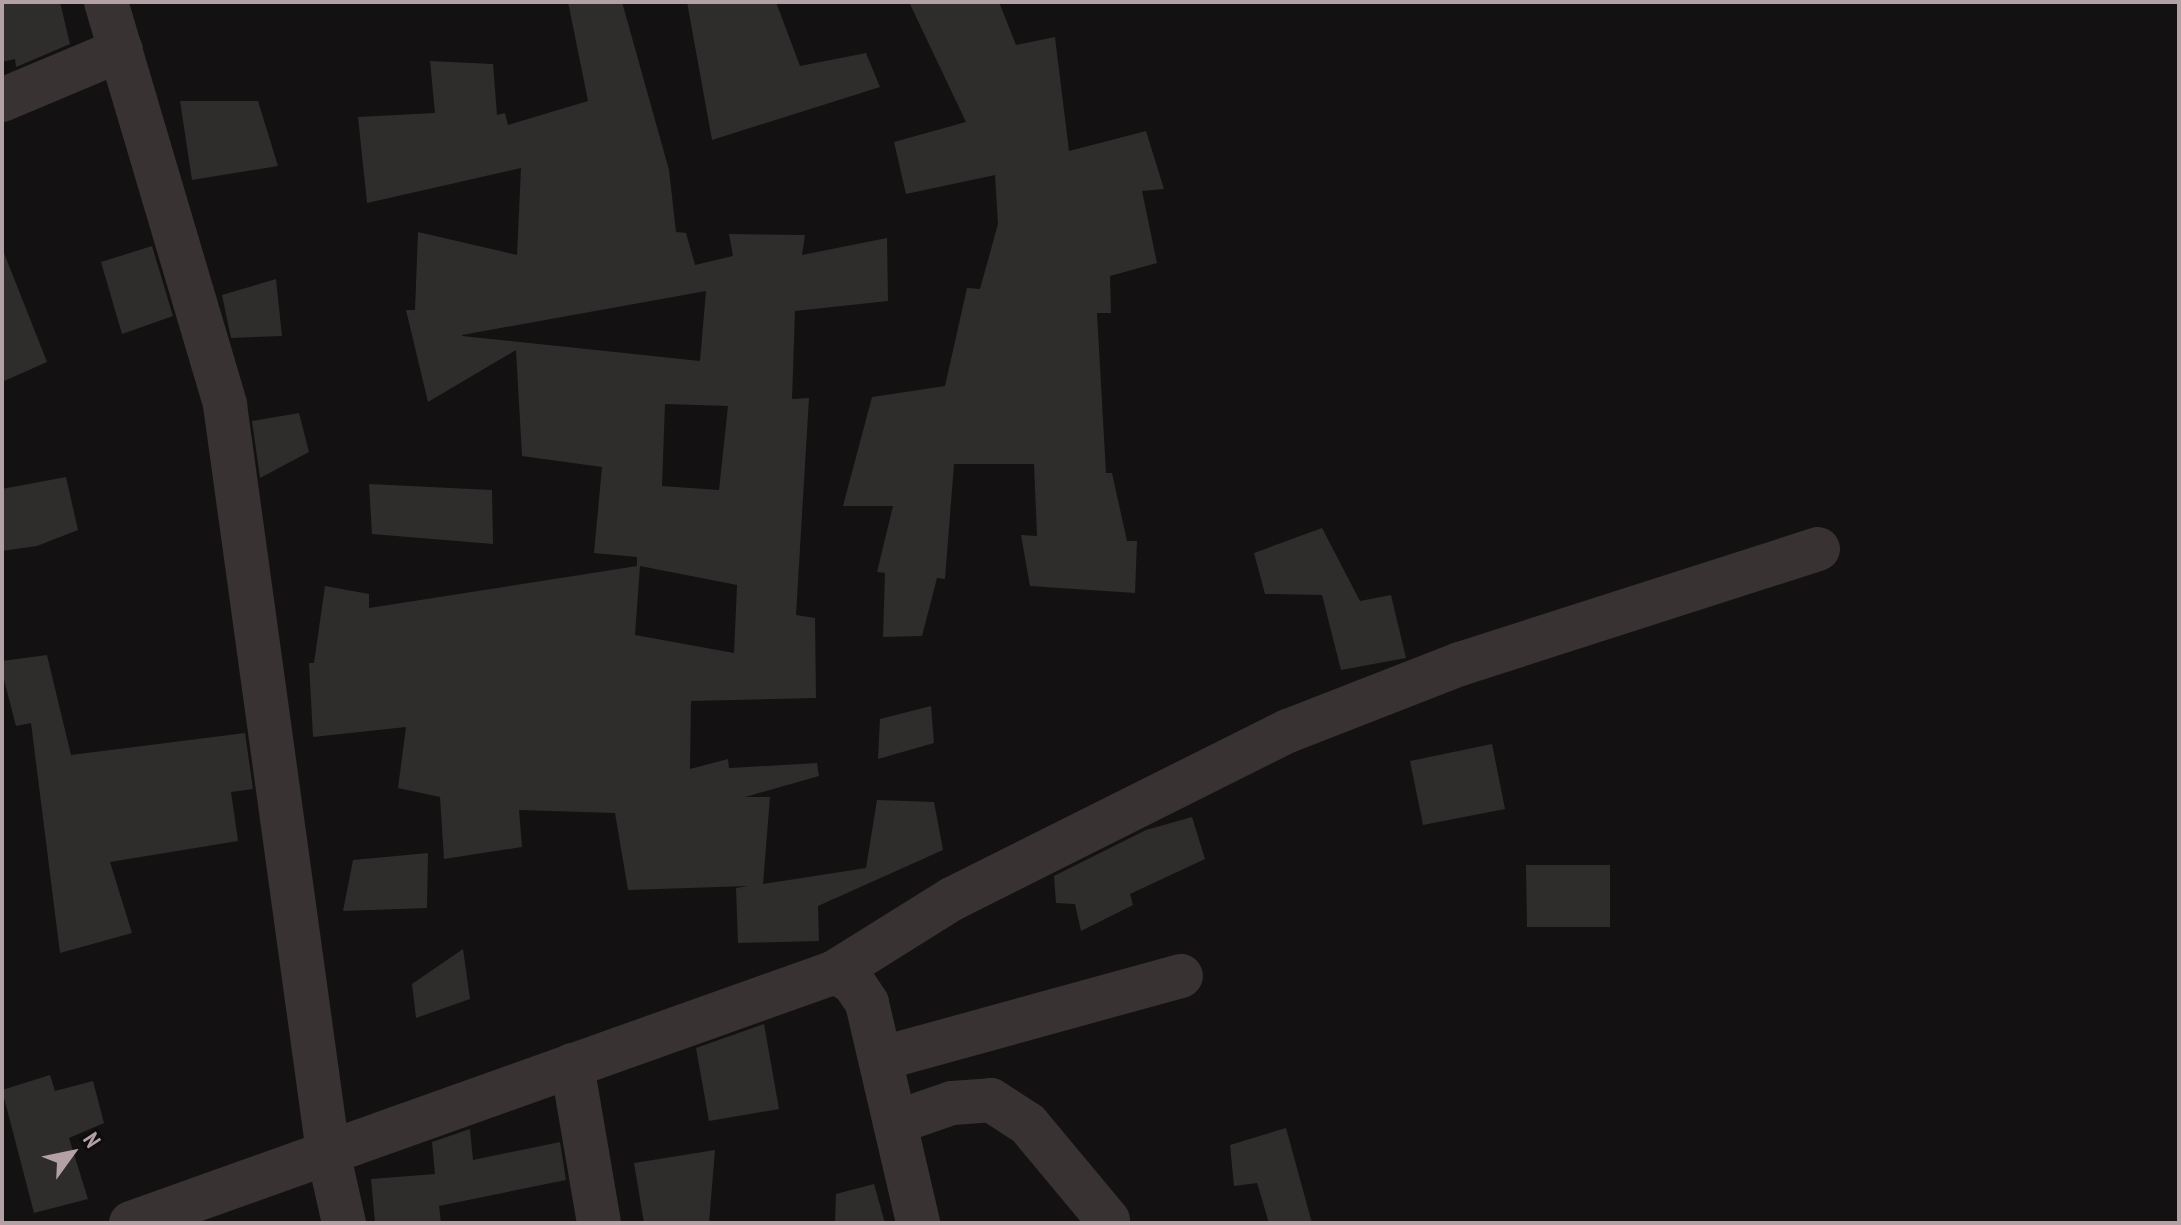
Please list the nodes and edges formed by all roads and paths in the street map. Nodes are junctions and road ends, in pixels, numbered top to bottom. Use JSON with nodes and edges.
{"nodes":[{"id":1,"x":106,"y":2,"type":"edge"},
{"id":2,"x":121,"y":50,"type":"junction"},
{"id":3,"x":2,"y":100,"type":"edge"},
{"id":4,"x":1818,"y":549,"type":"dead end"},
{"id":5,"x":835,"y":972,"type":"junction"},
{"id":6,"x":1181,"y":976,"type":"dead end"},
{"id":7,"x":883,"y":1058,"type":"junction"},
{"id":8,"x":572,"y":1065,"type":"junction"},
{"id":9,"x":897,"y":1122,"type":"junction"},
{"id":10,"x":328,"y":1152,"type":"junction"},
{"id":11,"x":1108,"y":1220,"type":"dead end"},
{"id":12,"x":131,"y":1223,"type":"edge"},
{"id":13,"x":344,"y":1223,"type":"edge"},
{"id":14,"x":599,"y":1223,"type":"edge"},
{"id":15,"x":918,"y":1223,"type":"edge"}],
"edges":[{"from":1,"to":2,"type":"street"},
{"from":2,"to":3,"type":"street"},
{"from":2,"to":10,"type":"street"},
{"from":4,"to":5,"type":"street"},
{"from":5,"to":7,"type":"street"},
{"from":5,"to":8,"type":"street"},
{"from":6,"to":7,"type":"street"},
{"from":7,"to":9,"type":"street"},
{"from":8,"to":10,"type":"street"},
{"from":8,"to":14,"type":"street"},
{"from":9,"to":11,"type":"street"},
{"from":9,"to":15,"type":"street"},
{"from":10,"to":12,"type":"street"},
{"from":10,"to":13,"type":"street"}]}
